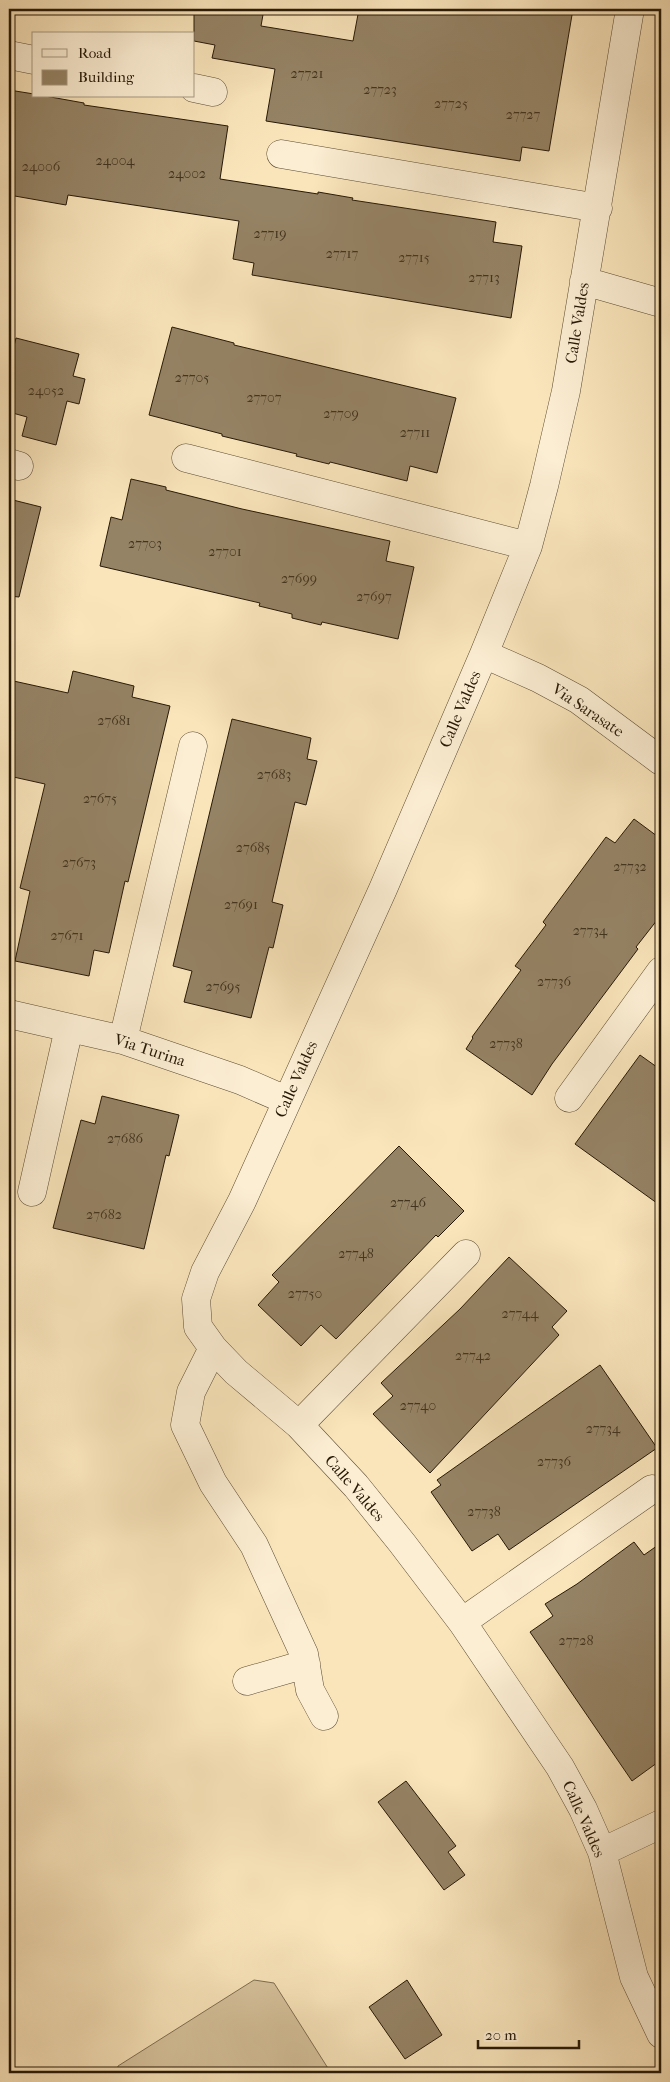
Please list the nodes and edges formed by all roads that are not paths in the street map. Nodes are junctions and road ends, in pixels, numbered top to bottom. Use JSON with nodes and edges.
{"nodes":[{"id":1,"x":630,"y":9,"type":"edge"},
{"id":2,"x":9,"y":55,"type":"edge"},
{"id":3,"x":32,"y":60,"type":"edge"},
{"id":4,"x":281,"y":154,"type":"dead end"},
{"id":5,"x":598,"y":208,"type":"junction"},
{"id":6,"x":584,"y":281,"type":"junction"},
{"id":7,"x":661,"y":303,"type":"edge"},
{"id":8,"x":186,"y":458,"type":"dead end"},
{"id":9,"x":528,"y":546,"type":"junction"},
{"id":10,"x":484,"y":654,"type":"junction"},
{"id":11,"x":193,"y":746,"type":"dead end"},
{"id":12,"x":661,"y":761,"type":"edge"},
{"id":13,"x":661,"y":971,"type":"edge"},
{"id":14,"x":9,"y":1014,"type":"edge"},
{"id":15,"x":69,"y":1028,"type":"junction"},
{"id":16,"x":124,"y":1040,"type":"junction"},
{"id":17,"x":569,"y":1098,"type":"dead end"},
{"id":18,"x":286,"y":1100,"type":"junction"},
{"id":19,"x":32,"y":1192,"type":"dead end"},
{"id":20,"x":466,"y":1254,"type":"dead end"},
{"id":21,"x":213,"y":1348,"type":"junction"},
{"id":22,"x":299,"y":1426,"type":"junction"},
{"id":23,"x":652,"y":1489,"type":"dead end"},
{"id":24,"x":462,"y":1622,"type":"junction"},
{"id":25,"x":306,"y":1664,"type":"junction"},
{"id":26,"x":247,"y":1681,"type":"dead end"},
{"id":27,"x":324,"y":1716,"type":"dead end"},
{"id":28,"x":661,"y":1824,"type":"edge"},
{"id":29,"x":602,"y":1852,"type":"junction"},
{"id":30,"x":661,"y":2034,"type":"edge"}],
"edges":[{"from":1,"to":5,"type":"street","name":"Calle Valdes"},
{"from":2,"to":3,"type":"street"},
{"from":4,"to":5,"type":"street"},
{"from":5,"to":6,"type":"street","name":"Calle Valdes"},
{"from":6,"to":7,"type":"street"},
{"from":6,"to":9,"type":"street","name":"Calle Valdes"},
{"from":8,"to":9,"type":"street"},
{"from":9,"to":10,"type":"street","name":"Calle Valdes"},
{"from":10,"to":12,"type":"street","name":"Via Sarasate"},
{"from":10,"to":18,"type":"street","name":"Calle Valdes"},
{"from":11,"to":16,"type":"street"},
{"from":13,"to":17,"type":"street"},
{"from":14,"to":15,"type":"street","name":"Via Turina"},
{"from":15,"to":16,"type":"street","name":"Via Turina"},
{"from":15,"to":19,"type":"street"},
{"from":16,"to":18,"type":"street","name":"Via Turina"},
{"from":18,"to":21,"type":"street","name":"Calle Valdes"},
{"from":20,"to":22,"type":"street"},
{"from":21,"to":22,"type":"street","name":"Calle Valdes"},
{"from":21,"to":25,"type":"street"},
{"from":22,"to":24,"type":"street","name":"Calle Valdes"},
{"from":23,"to":24,"type":"street"},
{"from":24,"to":29,"type":"street","name":"Calle Valdes"},
{"from":25,"to":26,"type":"street"},
{"from":25,"to":27,"type":"street"},
{"from":28,"to":29,"type":"street"},
{"from":29,"to":30,"type":"street","name":"Calle Valdes"}]}
